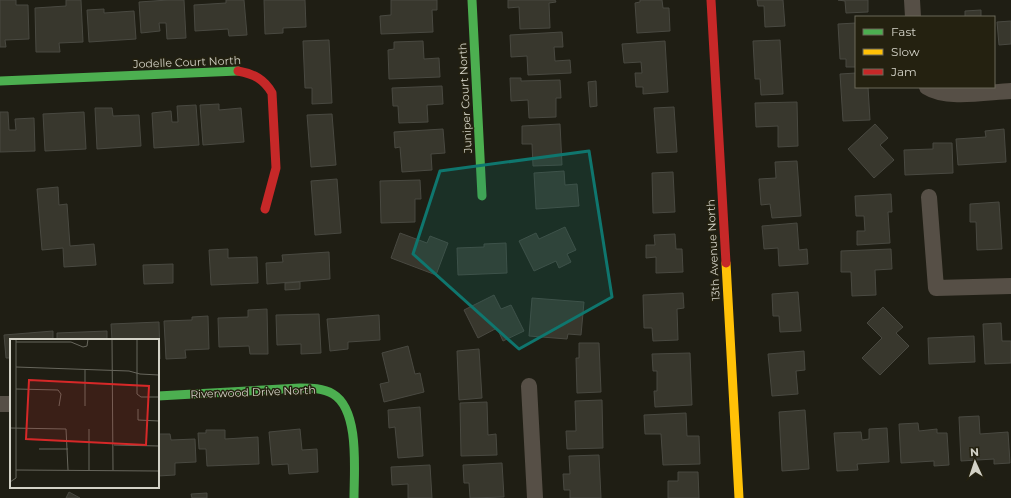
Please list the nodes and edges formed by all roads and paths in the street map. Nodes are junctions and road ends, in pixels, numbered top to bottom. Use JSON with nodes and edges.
{"nodes":[{"id":1,"x":472,"y":0,"type":"edge"},
{"id":2,"x":712,"y":0,"type":"edge"},
{"id":3,"x":912,"y":0,"type":"edge"},
{"id":4,"x":913,"y":16,"type":"edge"},
{"id":5,"x":0,"y":81,"type":"edge"},
{"id":6,"x":929,"y":88,"type":"edge"},
{"id":7,"x":1011,"y":91,"type":"edge"},
{"id":8,"x":482,"y":196,"type":"dead end"},
{"id":9,"x":929,"y":197,"type":"dead end"},
{"id":10,"x":265,"y":209,"type":"dead end"},
{"id":11,"x":1011,"y":286,"type":"edge"},
{"id":12,"x":529,"y":386,"type":"dead end"},
{"id":13,"x":159,"y":396,"type":"edge"},
{"id":14,"x":354,"y":498,"type":"edge"},
{"id":15,"x":535,"y":498,"type":"edge"},
{"id":16,"x":739,"y":498,"type":"edge"}],
"edges":[{"from":1,"to":8,"type":"street","name":"Juniper Court North"},
{"from":2,"to":16,"type":"street","name":"13th Avenue North"},
{"from":3,"to":4,"type":"street"},
{"from":5,"to":10,"type":"street","name":"Jodelle Court North"},
{"from":6,"to":7,"type":"street"},
{"from":9,"to":11,"type":"street"},
{"from":12,"to":15,"type":"street"},
{"from":13,"to":14,"type":"street","name":"Riverwood Drive North"}]}
